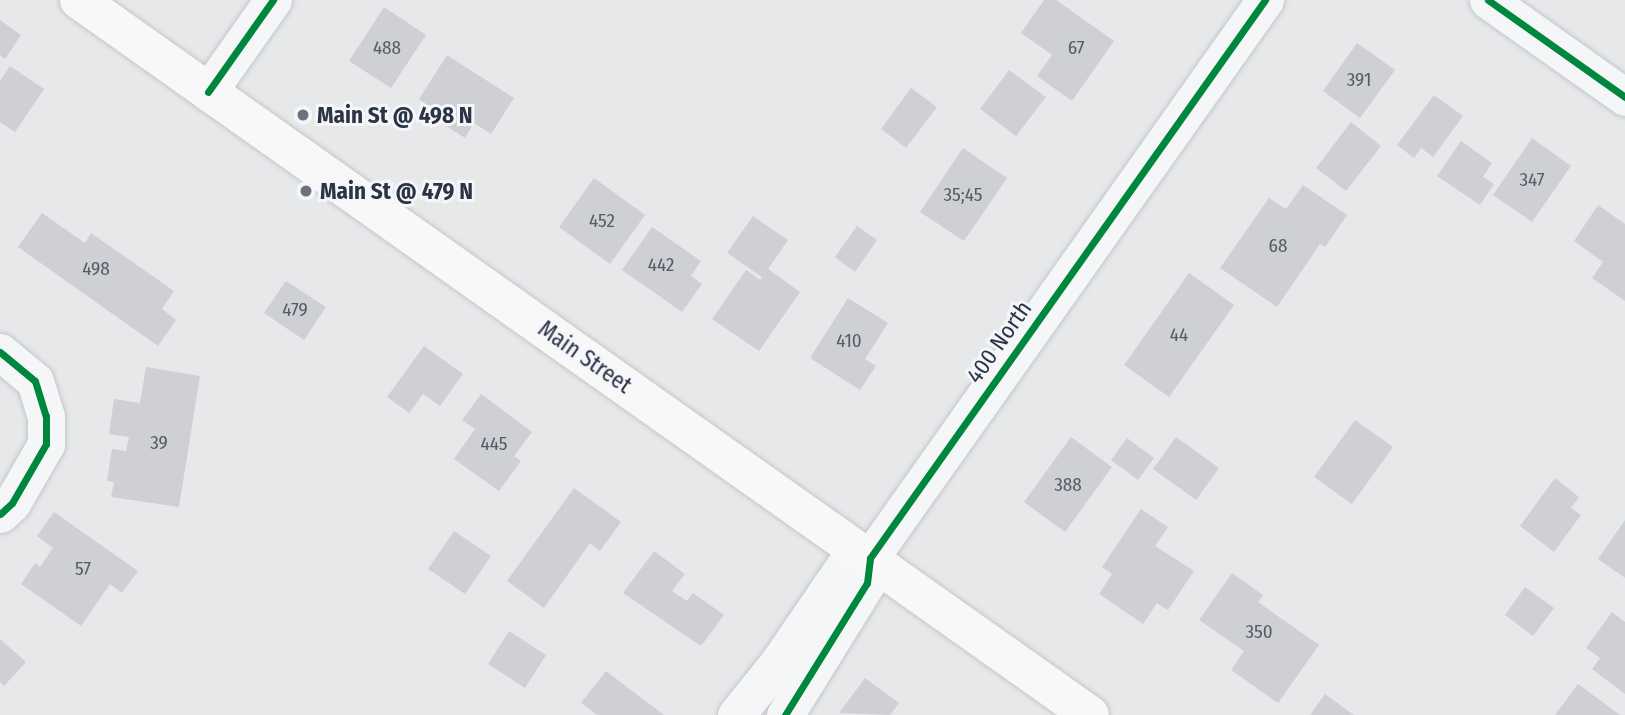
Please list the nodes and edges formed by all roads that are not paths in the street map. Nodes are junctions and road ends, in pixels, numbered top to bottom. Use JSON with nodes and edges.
{"nodes":[{"id":1,"x":79,"y":0,"type":"edge"},
{"id":2,"x":273,"y":0,"type":"edge"},
{"id":3,"x":1265,"y":0,"type":"edge"},
{"id":4,"x":1488,"y":0,"type":"edge"},
{"id":5,"x":208,"y":92,"type":"junction"},
{"id":6,"x":1625,"y":97,"type":"edge"},
{"id":7,"x":0,"y":352,"type":"edge"},
{"id":8,"x":0,"y":514,"type":"edge"},
{"id":9,"x":870,"y":558,"type":"junction"},
{"id":10,"x":799,"y":660,"type":"junction"},
{"id":11,"x":736,"y":715,"type":"edge"},
{"id":12,"x":785,"y":715,"type":"edge"},
{"id":13,"x":1090,"y":715,"type":"edge"}],
"edges":[{"from":1,"to":5,"type":"main road","name":"Main Street"},
{"from":2,"to":5,"type":"street"},
{"from":3,"to":9,"type":"street","name":"400 North"},
{"from":4,"to":6,"type":"street"},
{"from":5,"to":9,"type":"main road","name":"Main Street"},
{"from":7,"to":8,"type":"street"},
{"from":9,"to":10,"type":"street","name":"400 North"},
{"from":9,"to":13,"type":"main road","name":"Main Street"},
{"from":10,"to":11,"type":"street","name":"400 North"},
{"from":10,"to":12,"type":"street","name":"400 North"}]}
